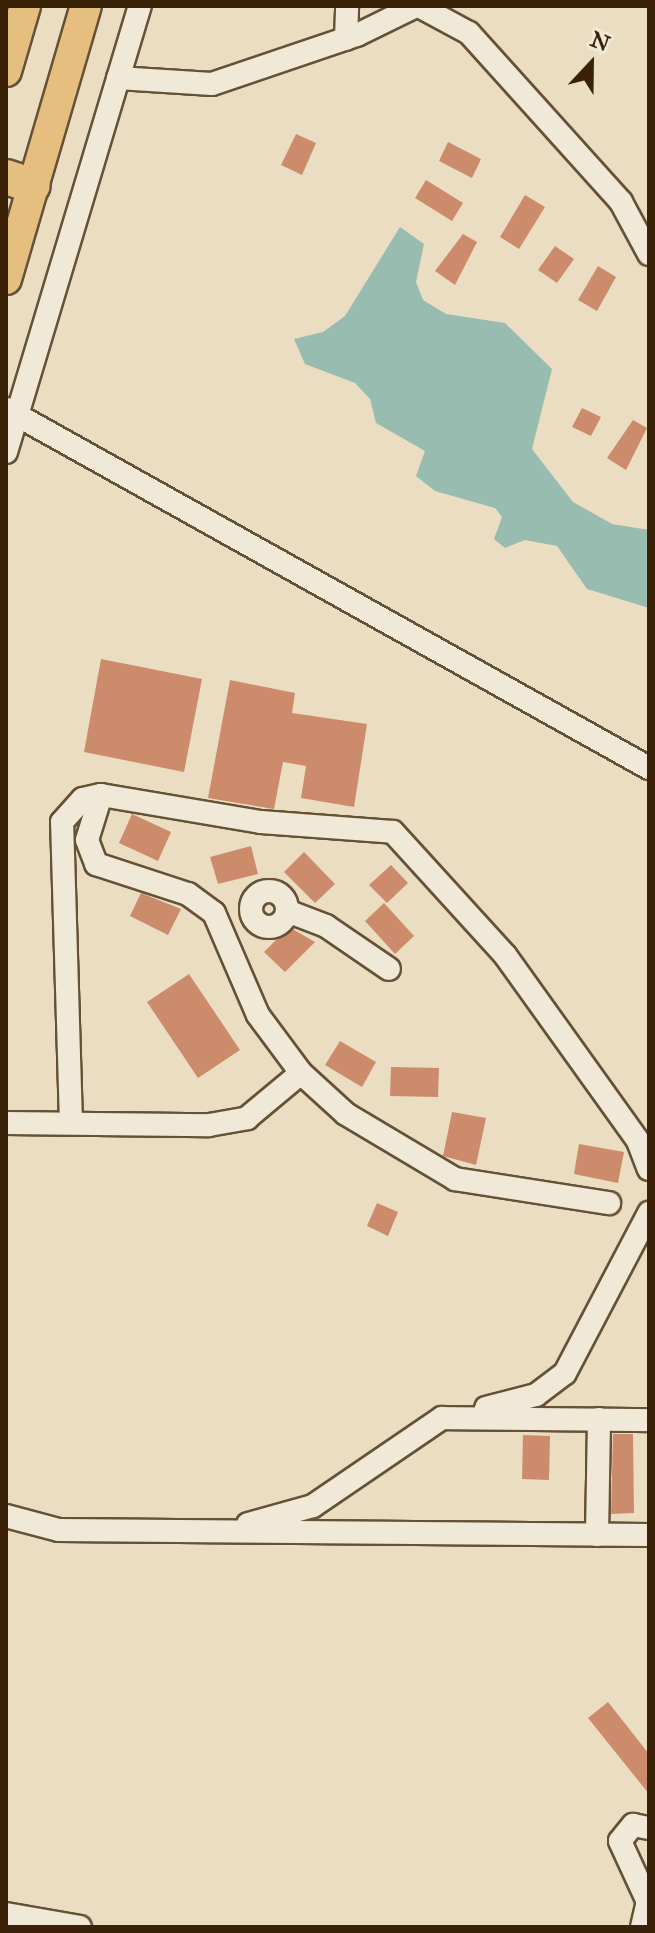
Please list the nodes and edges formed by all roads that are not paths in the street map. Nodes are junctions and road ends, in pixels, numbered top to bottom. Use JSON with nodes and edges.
{"nodes":[{"id":1,"x":25,"y":6,"type":"edge"},
{"id":2,"x":86,"y":6,"type":"edge"},
{"id":3,"x":140,"y":6,"type":"edge"},
{"id":4,"x":347,"y":6,"type":"edge"},
{"id":5,"x":355,"y":6,"type":"edge"},
{"id":6,"x":368,"y":6,"type":"edge"},
{"id":7,"x":414,"y":9,"type":"edge"},
{"id":8,"x":346,"y":39,"type":"junction"},
{"id":9,"x":6,"y":71,"type":"edge"},
{"id":10,"x":118,"y":78,"type":"junction"},
{"id":11,"x":20,"y":182,"type":"edge"},
{"id":12,"x":649,"y":254,"type":"edge"},
{"id":13,"x":6,"y":279,"type":"edge"},
{"id":14,"x":9,"y":411,"type":"edge"},
{"id":15,"x":6,"y":452,"type":"edge"},
{"id":16,"x":649,"y":768,"type":"edge"},
{"id":17,"x":101,"y":795,"type":"junction"},
{"id":18,"x":220,"y":928,"type":"junction"},
{"id":19,"x":389,"y":969,"type":"dead end"},
{"id":20,"x":301,"y":1073,"type":"junction"},
{"id":21,"x":6,"y":1123,"type":"edge"},
{"id":22,"x":71,"y":1123,"type":"junction"},
{"id":23,"x":649,"y":1169,"type":"edge"},
{"id":24,"x":609,"y":1203,"type":"dead end"},
{"id":25,"x":649,"y":1213,"type":"edge"},
{"id":26,"x":565,"y":1373,"type":"junction"},
{"id":27,"x":442,"y":1418,"type":"junction"},
{"id":28,"x":558,"y":1419,"type":"junction"},
{"id":29,"x":599,"y":1419,"type":"junction"},
{"id":30,"x":649,"y":1420,"type":"edge"},
{"id":31,"x":6,"y":1516,"type":"edge"},
{"id":32,"x":215,"y":1531,"type":"junction"},
{"id":33,"x":597,"y":1535,"type":"junction"},
{"id":34,"x":649,"y":1535,"type":"edge"},
{"id":35,"x":649,"y":1828,"type":"edge"},
{"id":36,"x":6,"y":1914,"type":"edge"},
{"id":37,"x":80,"y":1927,"type":"edge"},
{"id":38,"x":642,"y":1927,"type":"edge"}],
"edges":[{"from":1,"to":9,"type":"main road"},
{"from":2,"to":11,"type":"main road"},
{"from":3,"to":10,"type":"street"},
{"from":4,"to":8,"type":"street"},
{"from":5,"to":6,"type":"street"},
{"from":7,"to":8,"type":"street"},
{"from":7,"to":12,"type":"street"},
{"from":8,"to":10,"type":"street"},
{"from":10,"to":14,"type":"street"},
{"from":11,"to":13,"type":"main road"},
{"from":14,"to":15,"type":"street"},
{"from":14,"to":16,"type":"street"},
{"from":17,"to":18,"type":"street"},
{"from":17,"to":22,"type":"street"},
{"from":17,"to":23,"type":"street"},
{"from":18,"to":19,"type":"street"},
{"from":18,"to":20,"type":"street"},
{"from":20,"to":22,"type":"street"},
{"from":20,"to":24,"type":"street"},
{"from":21,"to":22,"type":"street"},
{"from":25,"to":26,"type":"street"},
{"from":26,"to":27,"type":"street"},
{"from":26,"to":28,"type":"street"},
{"from":27,"to":28,"type":"street"},
{"from":27,"to":32,"type":"street"},
{"from":28,"to":29,"type":"street"},
{"from":29,"to":30,"type":"street"},
{"from":29,"to":33,"type":"street"},
{"from":31,"to":32,"type":"street"},
{"from":32,"to":33,"type":"street"},
{"from":33,"to":34,"type":"street"},
{"from":35,"to":38,"type":"street"},
{"from":36,"to":37,"type":"street"}]}
